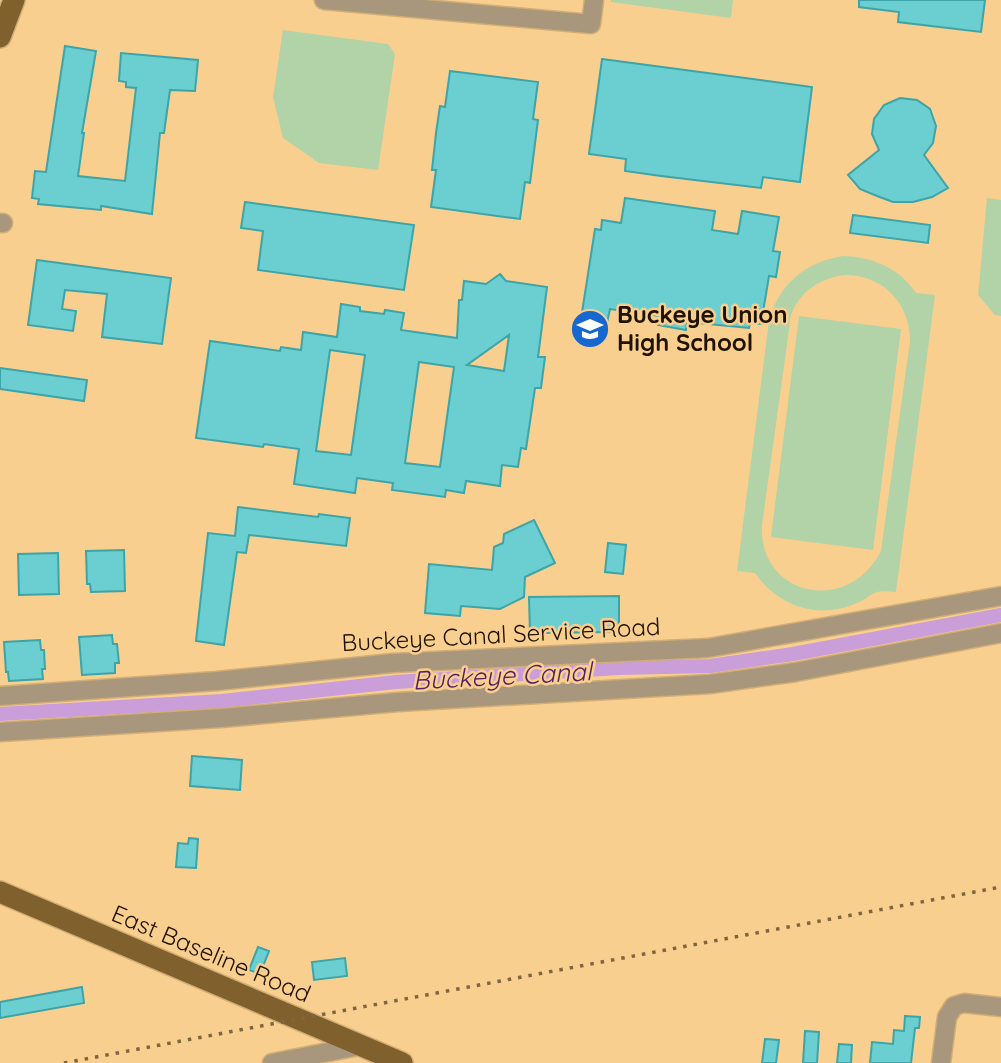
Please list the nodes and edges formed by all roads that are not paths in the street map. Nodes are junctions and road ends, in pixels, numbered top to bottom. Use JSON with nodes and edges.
{"nodes":[{"id":1,"x":14,"y":0,"type":"edge"},
{"id":2,"x":324,"y":0,"type":"edge"},
{"id":3,"x":594,"y":0,"type":"edge"},
{"id":4,"x":0,"y":37,"type":"edge"},
{"id":5,"x":1001,"y":596,"type":"edge"},
{"id":6,"x":1001,"y":633,"type":"edge"},
{"id":7,"x":0,"y":696,"type":"edge"},
{"id":8,"x":0,"y":732,"type":"edge"},
{"id":9,"x":0,"y":892,"type":"edge"},
{"id":10,"x":1001,"y":1007,"type":"edge"},
{"id":11,"x":359,"y":1046,"type":"junction"},
{"id":12,"x":272,"y":1063,"type":"edge"},
{"id":13,"x":402,"y":1063,"type":"edge"},
{"id":14,"x":941,"y":1063,"type":"edge"}],
"edges":[{"from":1,"to":4,"type":"main road"},
{"from":2,"to":3,"type":"street"},
{"from":5,"to":7,"type":"street","name":"Buckeye Canal Service Road"},
{"from":6,"to":8,"type":"street"},
{"from":9,"to":11,"type":"main road","name":"East Baseline Road"},
{"from":10,"to":14,"type":"street"},
{"from":11,"to":12,"type":"street"},
{"from":11,"to":13,"type":"main road","name":"East Baseline Road"}]}
